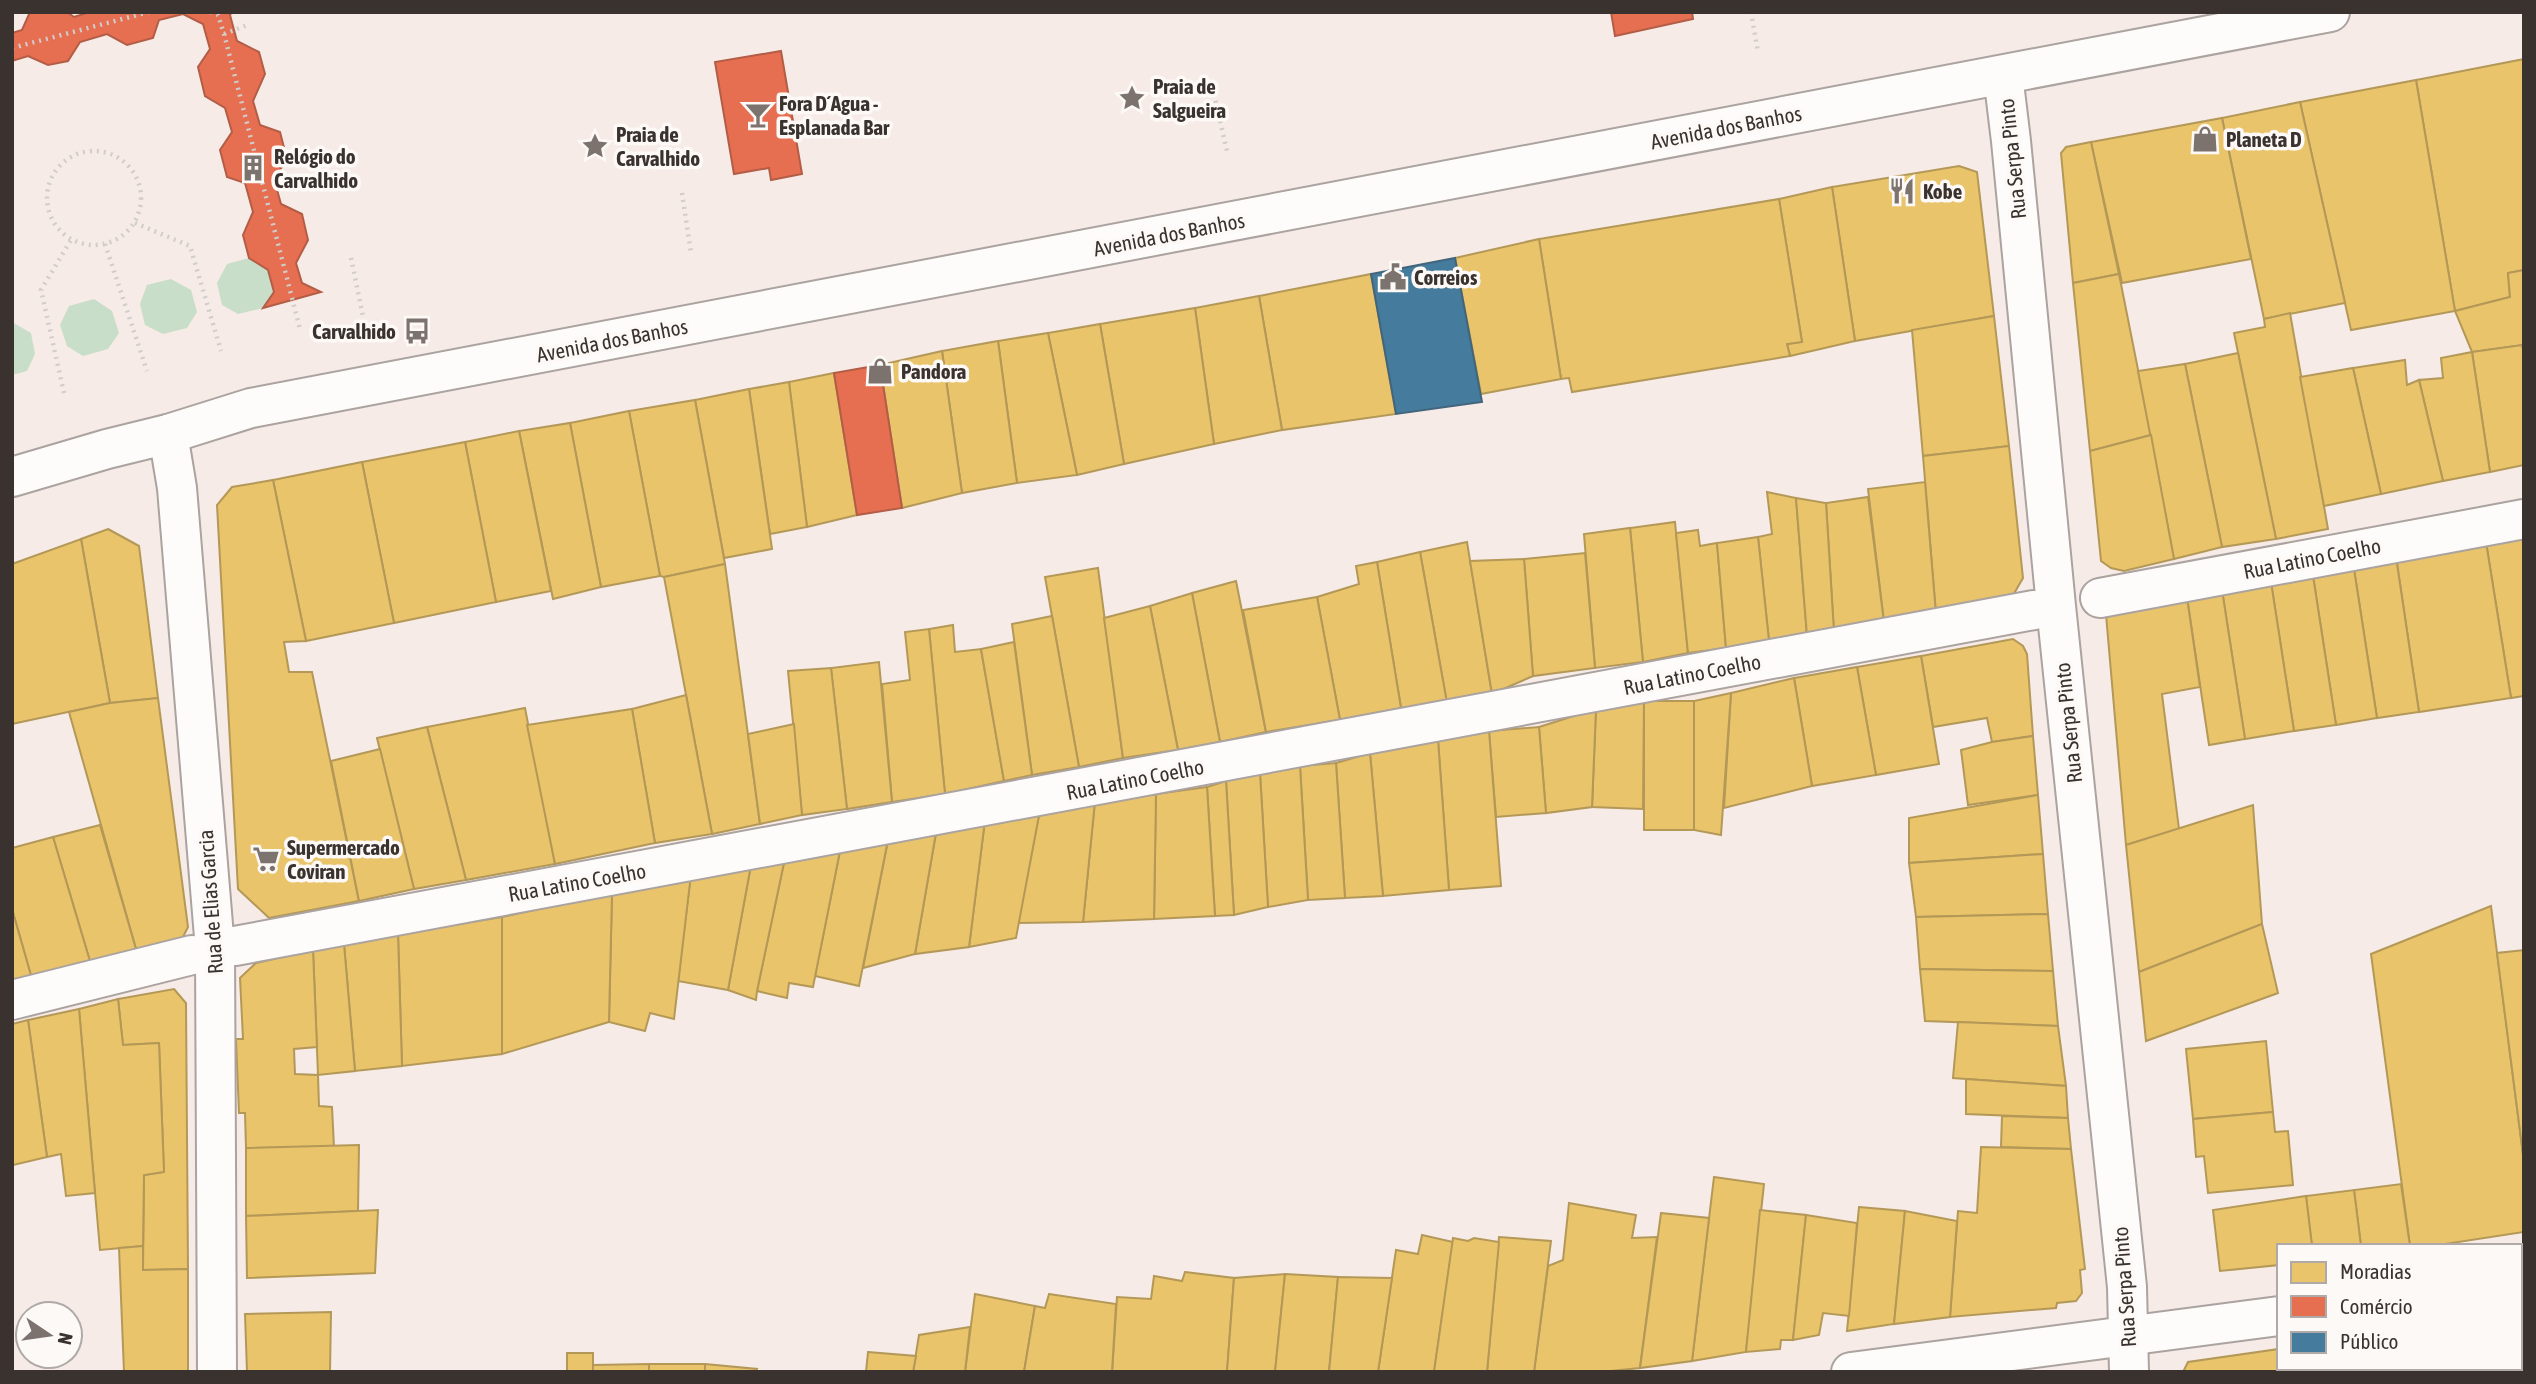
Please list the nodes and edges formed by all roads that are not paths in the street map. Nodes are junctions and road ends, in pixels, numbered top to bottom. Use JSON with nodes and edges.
{"nodes":[{"id":1,"x":2330,"y":12,"type":"edge"},
{"id":2,"x":2003,"y":75,"type":"junction"},
{"id":3,"x":168,"y":435,"type":"junction"},
{"id":4,"x":12,"y":477,"type":"edge"},
{"id":5,"x":2524,"y":519,"type":"edge"},
{"id":6,"x":2100,"y":598,"type":"dead end"},
{"id":7,"x":2034,"y":610,"type":"dead end"},
{"id":8,"x":236,"y":946,"type":"dead end"},
{"id":9,"x":192,"y":955,"type":"dead end"},
{"id":10,"x":12,"y":1000,"type":"edge"},
{"id":11,"x":2277,"y":1317,"type":"edge"},
{"id":12,"x":2129,"y":1354,"type":"edge"},
{"id":13,"x":217,"y":1372,"type":"edge"},
{"id":14,"x":1851,"y":1372,"type":"edge"}],
"edges":[{"from":1,"to":2,"type":"street","name":"Avenida dos Banhos"},
{"from":2,"to":3,"type":"street","name":"Avenida dos Banhos"},
{"from":2,"to":12,"type":"street","name":"Rua Serpa Pinto"},
{"from":3,"to":4,"type":"street","name":"Avenida dos Banhos"},
{"from":3,"to":13,"type":"street","name":"Rua de Elias Garcia"},
{"from":5,"to":6,"type":"street","name":"Rua Latino Coelho"},
{"from":7,"to":8,"type":"street","name":"Rua Latino Coelho"},
{"from":9,"to":10,"type":"street"},
{"from":11,"to":12,"type":"street"},
{"from":12,"to":14,"type":"street"}]}
